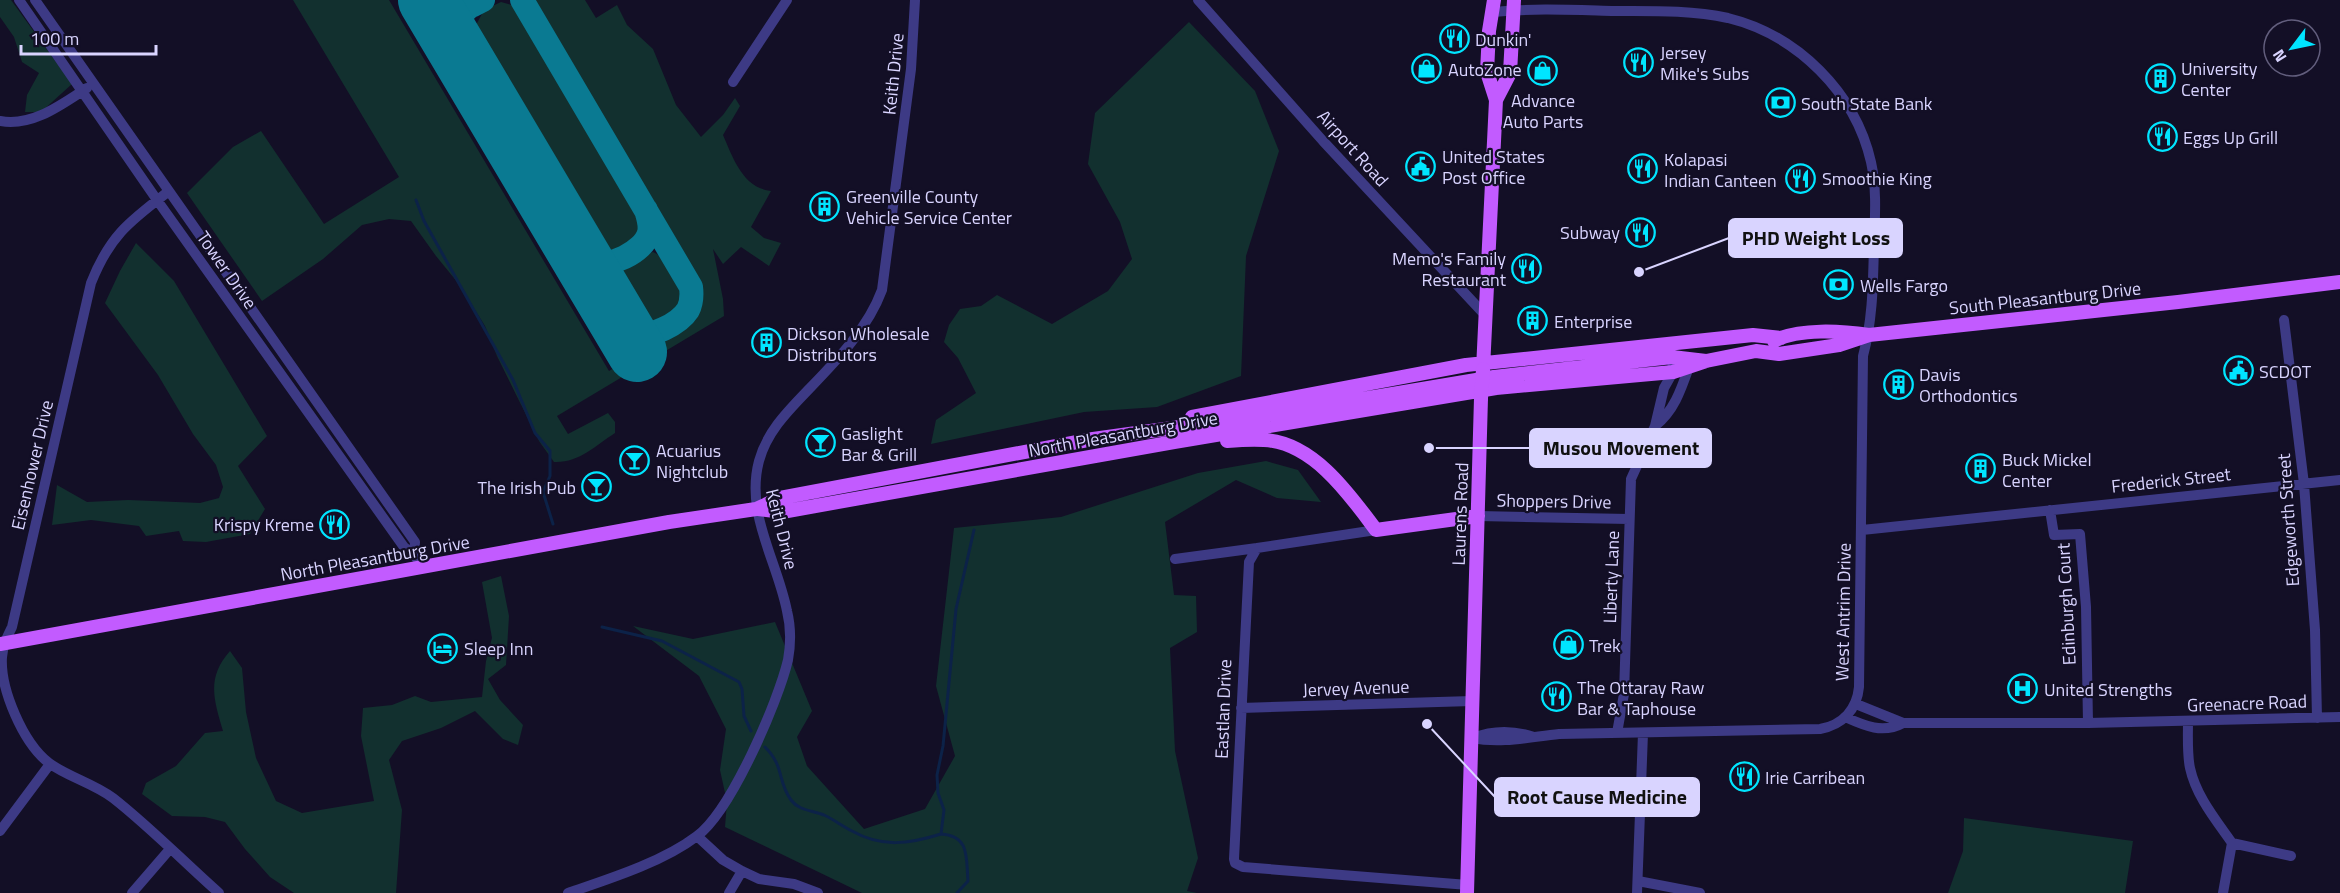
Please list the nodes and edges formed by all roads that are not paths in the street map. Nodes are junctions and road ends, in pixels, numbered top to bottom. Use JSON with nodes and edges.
{"nodes":[{"id":1,"x":19,"y":0,"type":"edge"},
{"id":2,"x":35,"y":0,"type":"edge"},
{"id":3,"x":787,"y":0,"type":"edge"},
{"id":4,"x":915,"y":0,"type":"edge"},
{"id":5,"x":1198,"y":0,"type":"edge"},
{"id":6,"x":1514,"y":5,"type":"edge"},
{"id":7,"x":1493,"y":6,"type":"edge"},
{"id":8,"x":733,"y":82,"type":"dead end"},
{"id":9,"x":93,"y":83,"type":"junction"},
{"id":10,"x":81,"y":91,"type":"junction"},
{"id":11,"x":1496,"y":100,"type":"junction"},
{"id":12,"x":0,"y":121,"type":"edge"},
{"id":13,"x":169,"y":191,"type":"junction"},
{"id":14,"x":158,"y":200,"type":"junction"},
{"id":15,"x":2340,"y":282,"type":"edge"},
{"id":16,"x":1486,"y":316,"type":"junction"},
{"id":17,"x":2284,"y":320,"type":"dead end"},
{"id":18,"x":1869,"y":335,"type":"junction"},
{"id":19,"x":1781,"y":338,"type":"junction"},
{"id":20,"x":1756,"y":351,"type":"junction"},
{"id":21,"x":1672,"y":357,"type":"junction"},
{"id":22,"x":1706,"y":361,"type":"junction"},
{"id":23,"x":1689,"y":367,"type":"junction"},
{"id":24,"x":1673,"y":372,"type":"junction"},
{"id":25,"x":1489,"y":374,"type":"junction"},
{"id":26,"x":1655,"y":426,"type":"junction"},
{"id":27,"x":1174,"y":442,"type":"junction"},
{"id":28,"x":2340,"y":480,"type":"edge"},
{"id":29,"x":2304,"y":484,"type":"junction"},
{"id":30,"x":756,"y":509,"type":"junction"},
{"id":31,"x":2050,"y":510,"type":"junction"},
{"id":32,"x":1478,"y":516,"type":"junction"},
{"id":33,"x":1629,"y":519,"type":"junction"},
{"id":34,"x":1376,"y":530,"type":"junction"},
{"id":35,"x":1862,"y":530,"type":"junction"},
{"id":36,"x":1257,"y":548,"type":"junction"},
{"id":37,"x":414,"y":555,"type":"junction"},
{"id":38,"x":1175,"y":559,"type":"dead end"},
{"id":39,"x":424,"y":568,"type":"junction"},
{"id":40,"x":2,"y":643,"type":"edge"},
{"id":41,"x":1472,"y":701,"type":"junction"},
{"id":42,"x":1856,"y":704,"type":"junction"},
{"id":43,"x":1242,"y":708,"type":"junction"},
{"id":44,"x":1845,"y":717,"type":"junction"},
{"id":45,"x":2340,"y":717,"type":"edge"},
{"id":46,"x":2317,"y":718,"type":"junction"},
{"id":47,"x":2188,"y":721,"type":"junction"},
{"id":48,"x":1903,"y":723,"type":"junction"},
{"id":49,"x":2088,"y":723,"type":"junction"},
{"id":50,"x":1617,"y":733,"type":"junction"},
{"id":51,"x":1643,"y":733,"type":"junction"},
{"id":52,"x":1472,"y":738,"type":"junction"},
{"id":53,"x":50,"y":764,"type":"junction"},
{"id":54,"x":0,"y":831,"type":"edge"},
{"id":55,"x":697,"y":836,"type":"junction"},
{"id":56,"x":2232,"y":843,"type":"junction"},
{"id":57,"x":170,"y":849,"type":"junction"},
{"id":58,"x":2291,"y":855,"type":"dead end"},
{"id":59,"x":742,"y":871,"type":"junction"},
{"id":60,"x":1638,"y":881,"type":"junction"},
{"id":61,"x":1468,"y":889,"type":"edge"},
{"id":62,"x":132,"y":893,"type":"edge"},
{"id":63,"x":219,"y":893,"type":"edge"},
{"id":64,"x":568,"y":893,"type":"edge"},
{"id":65,"x":729,"y":893,"type":"edge"},
{"id":66,"x":818,"y":893,"type":"edge"},
{"id":67,"x":1638,"y":893,"type":"edge"},
{"id":68,"x":1700,"y":893,"type":"edge"},
{"id":69,"x":2223,"y":893,"type":"edge"}],
"edges":[{"from":1,"to":10,"type":"street","name":"Tower Drive"},
{"from":2,"to":9,"type":"street","name":"Tower Drive"},
{"from":3,"to":8,"type":"street"},
{"from":4,"to":30,"type":"street","name":"Keith Drive"},
{"from":5,"to":16,"type":"street","name":"Airport Road"},
{"from":6,"to":7,"type":"street","name":"West Antrim Drive"},
{"from":6,"to":11,"type":"main road","name":"Laurens Road"},
{"from":6,"to":18,"type":"street","name":"West Antrim Drive"},
{"from":7,"to":11,"type":"main road","name":"Laurens Road"},
{"from":9,"to":10,"type":"street"},
{"from":9,"to":13,"type":"street","name":"Tower Drive"},
{"from":10,"to":12,"type":"street"},
{"from":10,"to":14,"type":"street","name":"Tower Drive"},
{"from":11,"to":16,"type":"main road","name":"Laurens Road"},
{"from":13,"to":14,"type":"street","name":"Eisenhower Drive"},
{"from":13,"to":37,"type":"street","name":"Tower Drive"},
{"from":14,"to":37,"type":"street","name":"Tower Drive"},
{"from":14,"to":40,"type":"street","name":"Eisenhower Drive"},
{"from":15,"to":18,"type":"main road","name":"South Pleasantburg Drive"},
{"from":16,"to":25,"type":"main road","name":"Laurens Road"},
{"from":17,"to":29,"type":"street","name":"Edgeworth Street"},
{"from":18,"to":19,"type":"main road","name":"South Pleasantburg Drive"},
{"from":18,"to":20,"type":"main road"},
{"from":18,"to":35,"type":"street","name":"West Antrim Drive"},
{"from":19,"to":20,"type":"main road","name":"South Pleasantburg Drive"},
{"from":19,"to":25,"type":"main road"},
{"from":20,"to":22,"type":"main road"},
{"from":21,"to":22,"type":"main road"},
{"from":21,"to":24,"type":"street","name":"Liberty Lane"},
{"from":21,"to":25,"type":"main road"},
{"from":22,"to":23,"type":"main road"},
{"from":23,"to":24,"type":"main road"},
{"from":23,"to":26,"type":"street","name":"Liberty Lane"},
{"from":24,"to":25,"type":"main road"},
{"from":24,"to":26,"type":"street","name":"Liberty Lane"},
{"from":25,"to":27,"type":"main road","name":"North Pleasantburg Drive"},
{"from":25,"to":30,"type":"main road","name":"North Pleasantburg Drive"},
{"from":25,"to":32,"type":"main road","name":"Laurens Road","bridge":true},
{"from":26,"to":33,"type":"street","name":"Liberty Lane"},
{"from":27,"to":30,"type":"main road","name":"North Pleasantburg Drive"},
{"from":27,"to":34,"type":"main road"},
{"from":28,"to":29,"type":"street","name":"Frederick Street"},
{"from":29,"to":31,"type":"street","name":"Frederick Street"},
{"from":29,"to":46,"type":"street","name":"Edgeworth Street"},
{"from":30,"to":39,"type":"main road","name":"North Pleasantburg Drive"},
{"from":30,"to":55,"type":"street","name":"Keith Drive"},
{"from":31,"to":35,"type":"street","name":"Frederick Street"},
{"from":31,"to":49,"type":"street","name":"Edinburgh Court"},
{"from":32,"to":33,"type":"street","name":"Shoppers Drive"},
{"from":32,"to":34,"type":"main road"},
{"from":32,"to":41,"type":"main road","name":"Laurens Road"},
{"from":33,"to":50,"type":"street","name":"Liberty Lane"},
{"from":34,"to":36,"type":"street"},
{"from":35,"to":42,"type":"street","name":"West Antrim Drive"},
{"from":36,"to":38,"type":"street"},
{"from":36,"to":43,"type":"street","name":"Eastlan Drive"},
{"from":37,"to":39,"type":"street","name":"Tower Drive"},
{"from":39,"to":40,"type":"main road","name":"North Pleasantburg Drive"},
{"from":40,"to":53,"type":"street","name":"Eisenhower Drive"},
{"from":41,"to":43,"type":"street","name":"Jervey Avenue"},
{"from":41,"to":52,"type":"main road","name":"Laurens Road"},
{"from":42,"to":44,"type":"street","name":"West Antrim Drive"},
{"from":42,"to":48,"type":"street","name":"Greenacre Road"},
{"from":43,"to":61,"type":"street","name":"Eastlan Drive"},
{"from":44,"to":48,"type":"street","name":"Greenacre Road"},
{"from":44,"to":51,"type":"street","name":"West Antrim Drive"},
{"from":45,"to":46,"type":"street","name":"Greenacre Road"},
{"from":46,"to":47,"type":"street","name":"Greenacre Road"},
{"from":47,"to":49,"type":"street","name":"Greenacre Road"},
{"from":47,"to":56,"type":"street"},
{"from":48,"to":49,"type":"street","name":"Greenacre Road"},
{"from":50,"to":51,"type":"street","name":"West Antrim Drive"},
{"from":50,"to":52,"type":"street","name":"West Antrim Drive"},
{"from":51,"to":60,"type":"street"},
{"from":52,"to":61,"type":"main road","name":"Laurens Road"},
{"from":53,"to":54,"type":"street"},
{"from":53,"to":57,"type":"street","name":"Eisenhower Drive"},
{"from":55,"to":59,"type":"street"},
{"from":55,"to":64,"type":"street","name":"Keith Drive"},
{"from":56,"to":58,"type":"street"},
{"from":56,"to":69,"type":"street"},
{"from":57,"to":62,"type":"street"},
{"from":57,"to":63,"type":"street","name":"Eisenhower Drive"},
{"from":59,"to":65,"type":"street"},
{"from":59,"to":66,"type":"street"},
{"from":60,"to":67,"type":"street"},
{"from":60,"to":68,"type":"street"}]}
